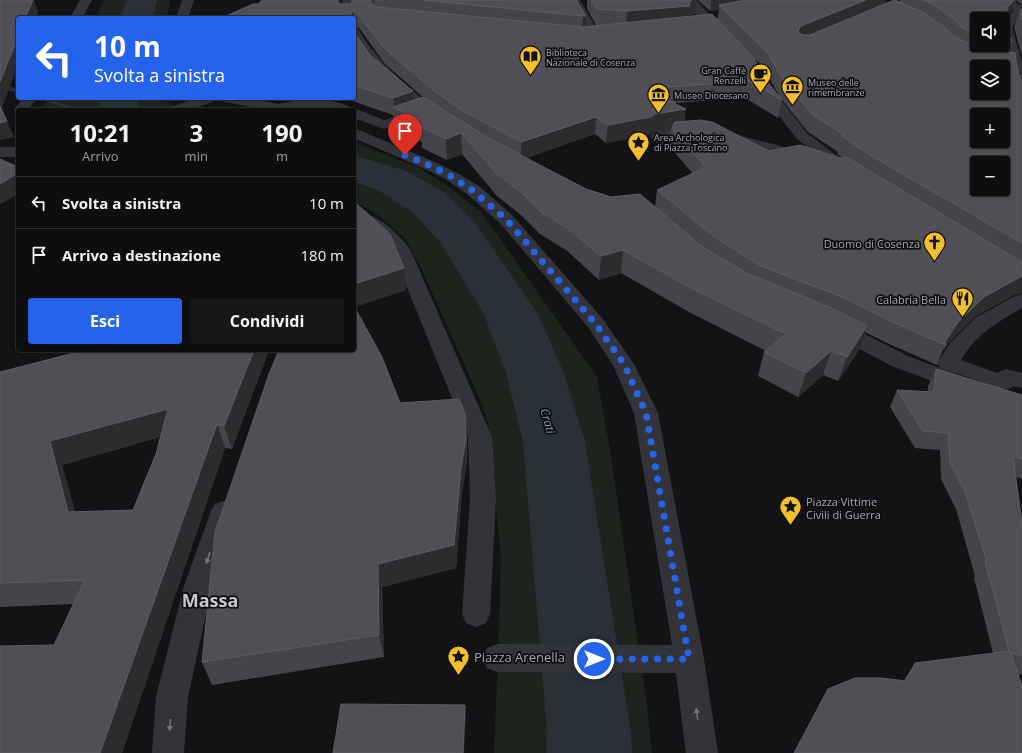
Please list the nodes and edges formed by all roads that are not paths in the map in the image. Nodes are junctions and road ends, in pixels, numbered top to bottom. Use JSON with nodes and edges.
{"nodes":[{"id":1,"x":86,"y":0,"type":"edge"},
{"id":2,"x":188,"y":0,"type":"edge"},
{"id":3,"x":348,"y":0,"type":"edge"},
{"id":4,"x":690,"y":0,"type":"edge"},
{"id":5,"x":575,"y":2,"type":"edge"},
{"id":6,"x":1011,"y":2,"type":"edge"},
{"id":7,"x":592,"y":4,"type":"edge"},
{"id":8,"x":1022,"y":11,"type":"edge"},
{"id":9,"x":77,"y":16,"type":"edge"},
{"id":10,"x":183,"y":16,"type":"edge"},
{"id":11,"x":347,"y":16,"type":"edge"},
{"id":12,"x":356,"y":35,"type":"edge"},
{"id":13,"x":582,"y":37,"type":"edge"},
{"id":14,"x":732,"y":45,"type":"edge"},
{"id":15,"x":1010,"y":64,"type":"edge"},
{"id":16,"x":1016,"y":65,"type":"junction"},
{"id":17,"x":758,"y":72,"type":"edge"},
{"id":18,"x":1021,"y":86,"type":"edge"},
{"id":19,"x":204,"y":100,"type":"edge"},
{"id":20,"x":237,"y":100,"type":"edge"},
{"id":21,"x":182,"y":108,"type":"edge"},
{"id":22,"x":279,"y":108,"type":"edge"},
{"id":23,"x":287,"y":108,"type":"edge"},
{"id":24,"x":339,"y":108,"type":"edge"},
{"id":25,"x":427,"y":110,"type":"junction"},
{"id":26,"x":356,"y":115,"type":"edge"},
{"id":27,"x":450,"y":127,"type":"edge"},
{"id":28,"x":356,"y":134,"type":"edge"},
{"id":29,"x":664,"y":141,"type":"dead end"},
{"id":30,"x":0,"y":152,"type":"edge"},
{"id":31,"x":16,"y":152,"type":"edge"},
{"id":32,"x":356,"y":216,"type":"edge"},
{"id":33,"x":1022,"y":300,"type":"edge"},
{"id":34,"x":817,"y":320,"type":"edge"},
{"id":35,"x":1018,"y":390,"type":"edge"},
{"id":36,"x":231,"y":492,"type":"edge"},
{"id":37,"x":476,"y":614,"type":"dead end"},
{"id":38,"x":498,"y":658,"type":"dead end"},
{"id":39,"x":689,"y":659,"type":"junction"},
{"id":40,"x":168,"y":753,"type":"edge"},
{"id":41,"x":702,"y":753,"type":"edge"}],
"edges":[{"from":1,"to":9,"type":"street"},
{"from":2,"to":10,"type":"street"},
{"from":3,"to":11,"type":"street"},
{"from":4,"to":14,"type":"street"},
{"from":5,"to":7,"type":"street"},
{"from":5,"to":13,"type":"street"},
{"from":6,"to":8,"type":"street"},
{"from":6,"to":16,"type":"street"},
{"from":12,"to":25,"type":"street"},
{"from":15,"to":16,"type":"street"},
{"from":16,"to":18,"type":"street"},
{"from":17,"to":29,"type":"street"},
{"from":19,"to":21,"type":"street"},
{"from":20,"to":22,"type":"street"},
{"from":23,"to":24,"type":"street"},
{"from":25,"to":26,"type":"street"},
{"from":25,"to":27,"type":"street"},
{"from":28,"to":39,"type":"street"},
{"from":30,"to":31,"type":"street"},
{"from":32,"to":37,"type":"street"},
{"from":33,"to":35,"type":"street"},
{"from":34,"to":35,"type":"street"},
{"from":36,"to":40,"type":"street","one_way":true},
{"from":38,"to":39,"type":"street"},
{"from":41,"to":39,"type":"street","one_way":true}]}
